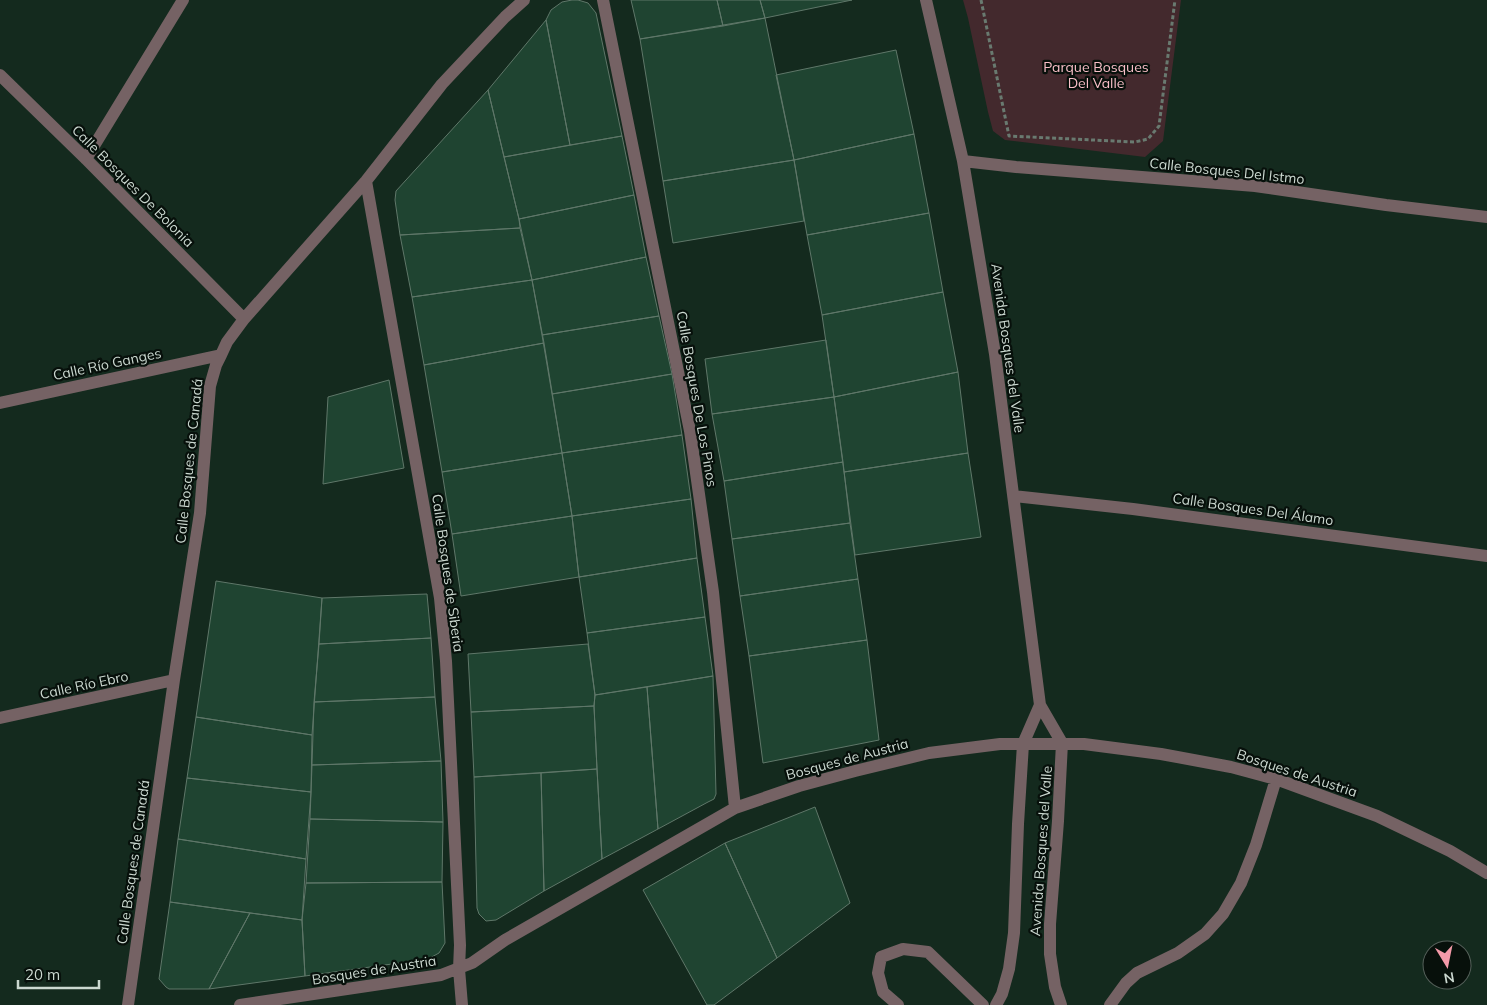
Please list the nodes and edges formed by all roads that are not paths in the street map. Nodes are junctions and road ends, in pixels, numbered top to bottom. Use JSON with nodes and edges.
{"nodes":[{"id":1,"x":183,"y":0,"type":"edge"},
{"id":2,"x":524,"y":0,"type":"edge"},
{"id":3,"x":603,"y":0,"type":"edge"},
{"id":4,"x":926,"y":0,"type":"edge"},
{"id":5,"x":0,"y":75,"type":"edge"},
{"id":6,"x":86,"y":159,"type":"junction"},
{"id":7,"x":964,"y":161,"type":"junction"},
{"id":8,"x":366,"y":181,"type":"junction"},
{"id":9,"x":1487,"y":217,"type":"edge"},
{"id":10,"x":244,"y":319,"type":"junction"},
{"id":11,"x":221,"y":355,"type":"junction"},
{"id":12,"x":0,"y":403,"type":"edge"},
{"id":13,"x":1014,"y":496,"type":"junction"},
{"id":14,"x":1487,"y":556,"type":"edge"},
{"id":15,"x":174,"y":680,"type":"junction"},
{"id":16,"x":1040,"y":705,"type":"junction"},
{"id":17,"x":0,"y":718,"type":"edge"},
{"id":18,"x":1062,"y":743,"type":"junction"},
{"id":19,"x":1023,"y":744,"type":"junction"},
{"id":20,"x":1276,"y":779,"type":"junction"},
{"id":21,"x":735,"y":808,"type":"junction"},
{"id":22,"x":1487,"y":873,"type":"edge"},
{"id":23,"x":459,"y":969,"type":"junction"},
{"id":24,"x":128,"y":1005,"type":"edge"},
{"id":25,"x":240,"y":1005,"type":"edge"},
{"id":26,"x":462,"y":1005,"type":"edge"},
{"id":27,"x":898,"y":1005,"type":"edge"},
{"id":28,"x":983,"y":1005,"type":"edge"},
{"id":29,"x":996,"y":1005,"type":"edge"},
{"id":30,"x":1061,"y":1005,"type":"edge"},
{"id":31,"x":1110,"y":1005,"type":"edge"}],
"edges":[{"from":1,"to":6,"type":"street"},
{"from":2,"to":8,"type":"street","name":"Calle Bosques de Canadá"},
{"from":3,"to":21,"type":"street","name":"Calle Bosques De Los Pinos"},
{"from":4,"to":7,"type":"street","name":"Avenida Bosques del Valle"},
{"from":5,"to":6,"type":"street","name":"Calle Bosques De Bolonia"},
{"from":6,"to":10,"type":"street","name":"Calle Bosques De Bolonia"},
{"from":7,"to":9,"type":"street","name":"Calle Bosques Del Istmo"},
{"from":7,"to":13,"type":"street","name":"Avenida Bosques del Valle"},
{"from":8,"to":10,"type":"street","name":"Calle Bosques de Canadá"},
{"from":8,"to":23,"type":"street","name":"Calle Bosques de Siberia"},
{"from":10,"to":11,"type":"street","name":"Calle Bosques de Canadá"},
{"from":11,"to":12,"type":"street","name":"Calle Río Ganges"},
{"from":11,"to":15,"type":"street","name":"Calle Bosques de Canadá"},
{"from":13,"to":14,"type":"street","name":"Calle Bosques Del Álamo"},
{"from":13,"to":16,"type":"street","name":"Avenida Bosques del Valle"},
{"from":15,"to":17,"type":"street","name":"Calle Río Ebro"},
{"from":15,"to":24,"type":"street","name":"Calle Bosques de Canadá"},
{"from":16,"to":18,"type":"street","name":"Avenida Bosques del Valle"},
{"from":16,"to":19,"type":"street","name":"Avenida Bosques del Valle"},
{"from":18,"to":19,"type":"street","name":"Bosques de Austria"},
{"from":18,"to":20,"type":"street","name":"Bosques de Austria"},
{"from":18,"to":30,"type":"street","name":"Avenida Bosques del Valle"},
{"from":19,"to":21,"type":"street","name":"Bosques de Austria"},
{"from":19,"to":29,"type":"street","name":"Avenida Bosques del Valle"},
{"from":20,"to":22,"type":"street","name":"Bosques de Austria"},
{"from":20,"to":31,"type":"street"},
{"from":21,"to":23,"type":"street","name":"Bosques de Austria"},
{"from":23,"to":25,"type":"street","name":"Bosques de Austria"},
{"from":23,"to":26,"type":"street","name":"Calle Bosques de Siberia"},
{"from":27,"to":28,"type":"street"}]}
